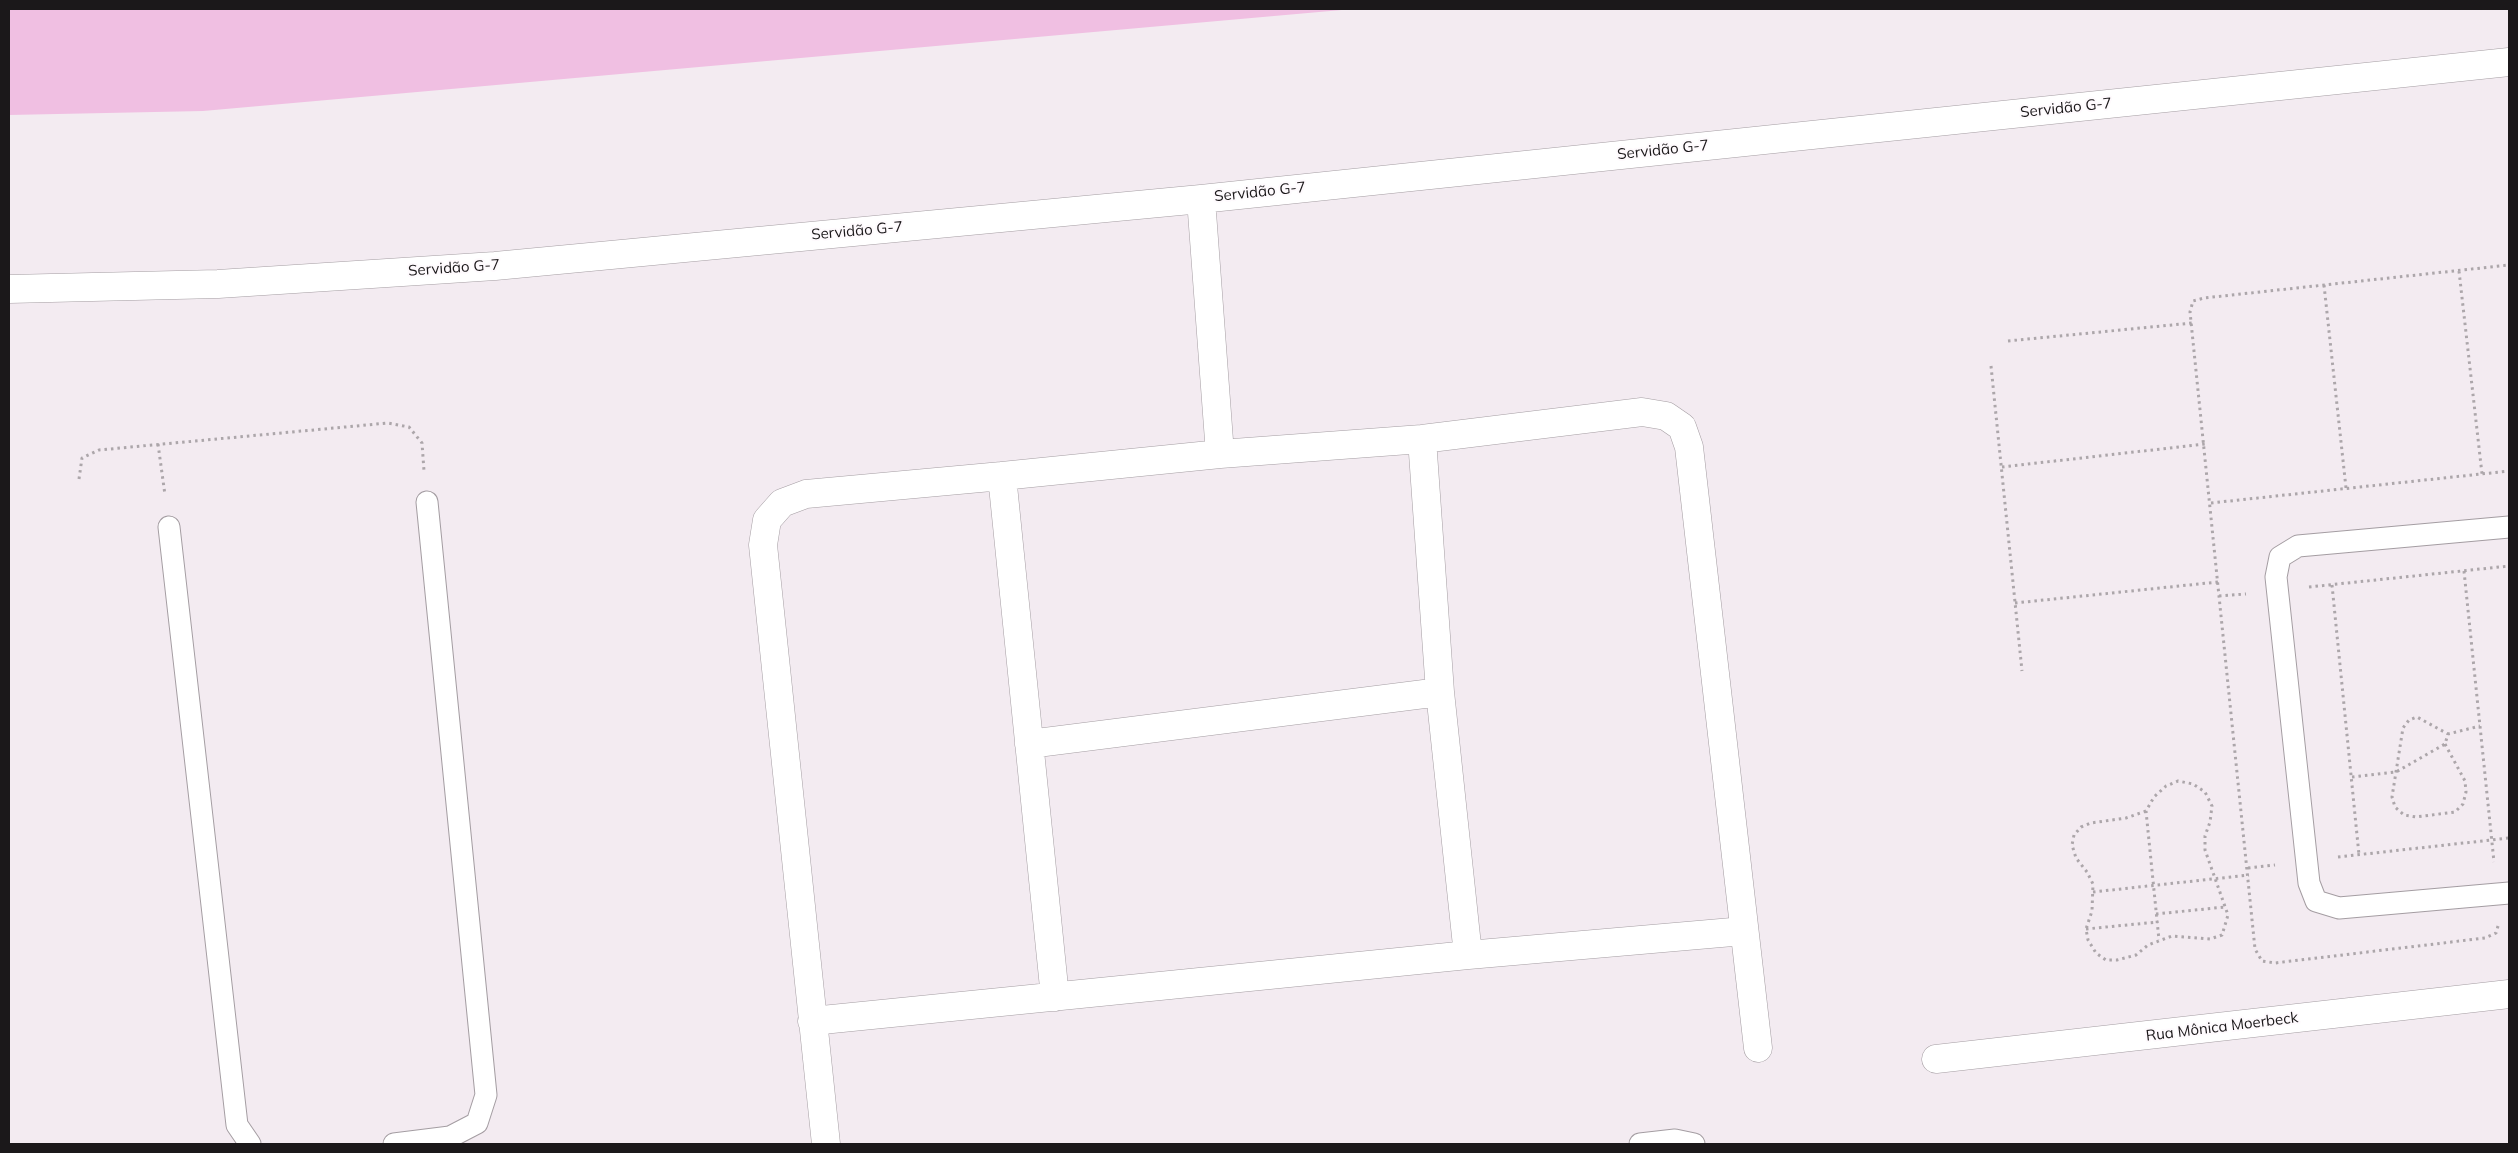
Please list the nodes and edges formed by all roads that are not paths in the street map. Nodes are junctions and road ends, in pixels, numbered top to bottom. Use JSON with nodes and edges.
{"nodes":[{"id":1,"x":2509,"y":62,"type":"edge"},
{"id":2,"x":1201,"y":199,"type":"junction"},
{"id":3,"x":9,"y":288,"type":"edge"},
{"id":4,"x":1422,"y":439,"type":"junction"},
{"id":5,"x":1220,"y":454,"type":"junction"},
{"id":6,"x":1002,"y":476,"type":"junction"},
{"id":7,"x":427,"y":502,"type":"road end"},
{"id":8,"x":169,"y":527,"type":"road end"},
{"id":9,"x":2509,"y":528,"type":"edge"},
{"id":10,"x":1440,"y":692,"type":"junction"},
{"id":11,"x":1029,"y":744,"type":"junction"},
{"id":12,"x":2503,"y":893,"type":"edge"},
{"id":13,"x":1744,"y":931,"type":"junction"},
{"id":14,"x":1468,"y":955,"type":"junction"},
{"id":15,"x":2509,"y":994,"type":"edge"},
{"id":16,"x":1055,"y":997,"type":"junction"},
{"id":17,"x":812,"y":1021,"type":"junction"},
{"id":18,"x":1758,"y":1048,"type":"dead end"},
{"id":19,"x":1936,"y":1060,"type":"dead end"},
{"id":20,"x":250,"y":1144,"type":"edge"},
{"id":21,"x":394,"y":1144,"type":"edge"},
{"id":22,"x":826,"y":1144,"type":"edge"},
{"id":23,"x":1640,"y":1144,"type":"edge"},
{"id":24,"x":1694,"y":1144,"type":"edge"}],
"edges":[{"from":1,"to":2,"type":"street","name":"Servidão G-7"},
{"from":2,"to":3,"type":"street","name":"Servidão G-7"},
{"from":2,"to":5,"type":"street"},
{"from":4,"to":5,"type":"street"},
{"from":4,"to":10,"type":"street"},
{"from":4,"to":13,"type":"street"},
{"from":5,"to":6,"type":"street"},
{"from":6,"to":11,"type":"street"},
{"from":6,"to":17,"type":"street"},
{"from":7,"to":21,"type":"lane"},
{"from":8,"to":20,"type":"lane"},
{"from":9,"to":12,"type":"lane"},
{"from":10,"to":11,"type":"street"},
{"from":10,"to":14,"type":"street"},
{"from":11,"to":16,"type":"street"},
{"from":13,"to":14,"type":"street"},
{"from":13,"to":18,"type":"street"},
{"from":14,"to":16,"type":"street"},
{"from":15,"to":19,"type":"street","name":"Rua Mônica Moerbeck"},
{"from":16,"to":17,"type":"street"},
{"from":17,"to":22,"type":"street"},
{"from":23,"to":24,"type":"lane"}]}
